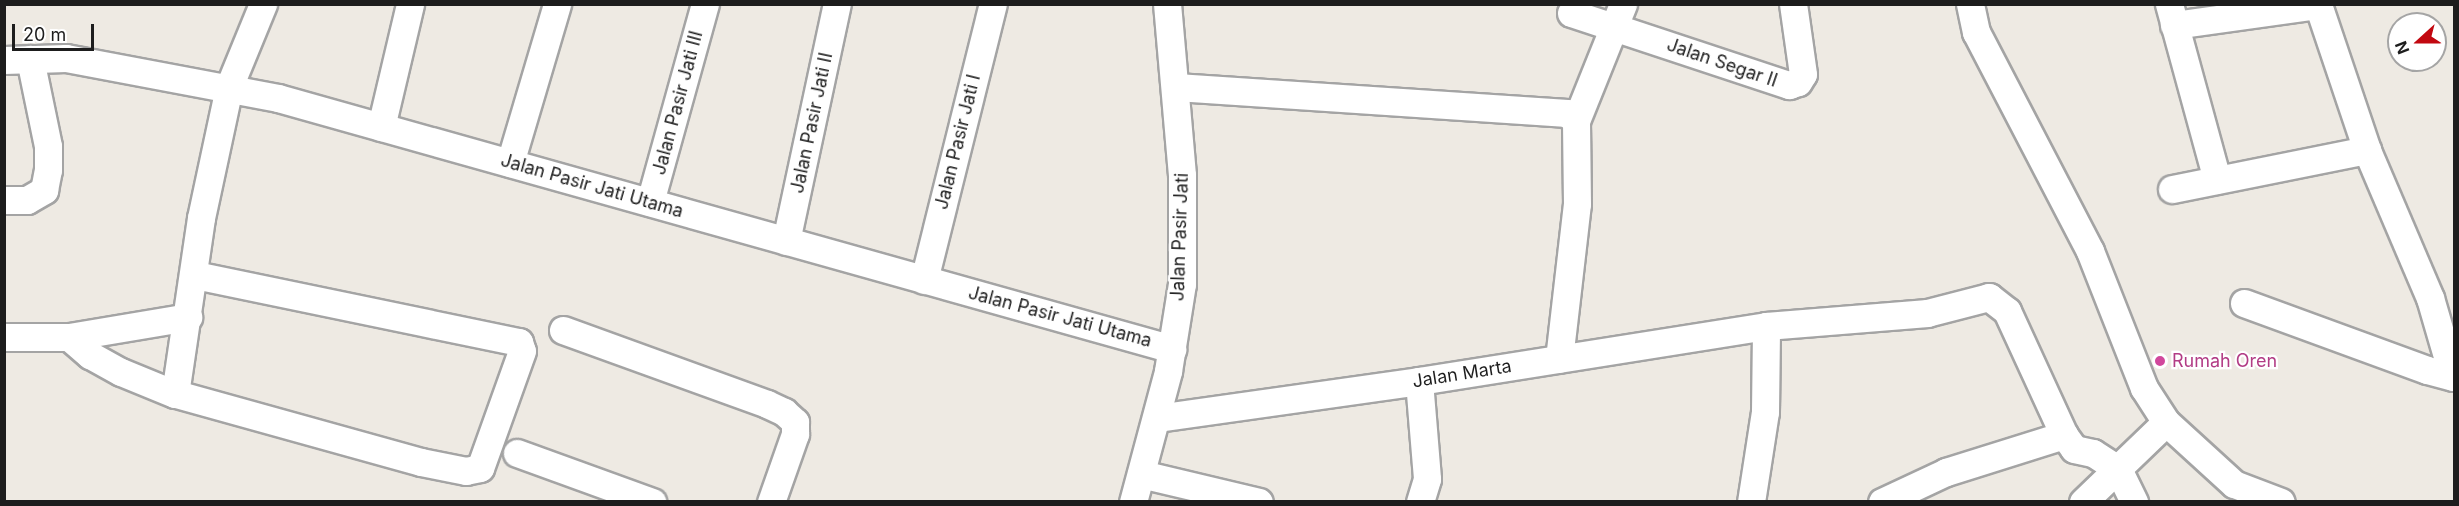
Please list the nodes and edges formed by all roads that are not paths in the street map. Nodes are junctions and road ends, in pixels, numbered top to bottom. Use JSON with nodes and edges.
{"nodes":[{"id":1,"x":263,"y":4,"type":"edge"},
{"id":2,"x":410,"y":4,"type":"edge"},
{"id":3,"x":557,"y":4,"type":"edge"},
{"id":4,"x":705,"y":4,"type":"edge"},
{"id":5,"x":837,"y":4,"type":"edge"},
{"id":6,"x":993,"y":4,"type":"edge"},
{"id":7,"x":1167,"y":4,"type":"edge"},
{"id":8,"x":1793,"y":4,"type":"edge"},
{"id":9,"x":1970,"y":4,"type":"edge"},
{"id":10,"x":2318,"y":5,"type":"edge"},
{"id":11,"x":1570,"y":13,"type":"dead end"},
{"id":12,"x":2172,"y":15,"type":"edge"},
{"id":13,"x":1618,"y":16,"type":"edge"},
{"id":14,"x":17,"y":59,"type":"edge"},
{"id":15,"x":229,"y":87,"type":"junction"},
{"id":16,"x":1176,"y":87,"type":"junction"},
{"id":17,"x":1576,"y":121,"type":"junction"},
{"id":18,"x":381,"y":127,"type":"junction"},
{"id":19,"x":2367,"y":150,"type":"junction"},
{"id":20,"x":510,"y":163,"type":"junction"},
{"id":21,"x":2217,"y":180,"type":"junction"},
{"id":22,"x":2172,"y":189,"type":"dead end"},
{"id":23,"x":4,"y":200,"type":"edge"},
{"id":24,"x":650,"y":202,"type":"junction"},
{"id":25,"x":786,"y":241,"type":"junction"},
{"id":26,"x":195,"y":275,"type":"junction"},
{"id":27,"x":924,"y":280,"type":"junction"},
{"id":28,"x":2244,"y":303,"type":"dead end"},
{"id":29,"x":188,"y":317,"type":"junction"},
{"id":30,"x":1766,"y":326,"type":"junction"},
{"id":31,"x":563,"y":330,"type":"dead end"},
{"id":32,"x":4,"y":337,"type":"edge"},
{"id":33,"x":69,"y":337,"type":"junction"},
{"id":34,"x":1172,"y":349,"type":"junction"},
{"id":35,"x":1559,"y":359,"type":"junction"},
{"id":36,"x":2454,"y":379,"type":"edge"},
{"id":37,"x":1419,"y":381,"type":"junction"},
{"id":38,"x":175,"y":394,"type":"junction"},
{"id":39,"x":1157,"y":418,"type":"junction"},
{"id":40,"x":2166,"y":422,"type":"junction"},
{"id":41,"x":2064,"y":435,"type":"junction"},
{"id":42,"x":517,"y":453,"type":"dead end"},
{"id":43,"x":2118,"y":469,"type":"junction"},
{"id":44,"x":1141,"y":474,"type":"junction"},
{"id":45,"x":2236,"y":493,"type":"edge"},
{"id":46,"x":652,"y":501,"type":"edge"},
{"id":47,"x":771,"y":501,"type":"edge"},
{"id":48,"x":1133,"y":501,"type":"edge"},
{"id":49,"x":1259,"y":501,"type":"edge"},
{"id":50,"x":1420,"y":501,"type":"edge"},
{"id":51,"x":1751,"y":501,"type":"edge"},
{"id":52,"x":1882,"y":501,"type":"edge"},
{"id":53,"x":2083,"y":501,"type":"edge"},
{"id":54,"x":2134,"y":501,"type":"edge"},
{"id":55,"x":2281,"y":501,"type":"edge"}],
"edges":[{"from":1,"to":15,"type":"street"},
{"from":2,"to":18,"type":"street"},
{"from":3,"to":20,"type":"street"},
{"from":4,"to":24,"type":"street","name":"Jalan Pasir Jati III"},
{"from":5,"to":25,"type":"street","name":"Jalan Pasir Jati II"},
{"from":6,"to":27,"type":"street","name":"Jalan Pasir Jati I"},
{"from":7,"to":16,"type":"street","name":"Jalan Pasir Jati"},
{"from":8,"to":13,"type":"street","name":"Jalan Segar II"},
{"from":9,"to":40,"type":"street"},
{"from":10,"to":12,"type":"street"},
{"from":10,"to":19,"type":"street"},
{"from":11,"to":13,"type":"street","name":"Jalan Segar II"},
{"from":12,"to":21,"type":"street"},
{"from":13,"to":17,"type":"street"},
{"from":14,"to":15,"type":"street","name":"Jalan Pasir Jati Utama"},
{"from":14,"to":23,"type":"street"},
{"from":15,"to":18,"type":"street","name":"Jalan Pasir Jati Utama"},
{"from":15,"to":26,"type":"street"},
{"from":16,"to":17,"type":"street"},
{"from":16,"to":34,"type":"street","name":"Jalan Pasir Jati"},
{"from":17,"to":35,"type":"street"},
{"from":18,"to":20,"type":"street","name":"Jalan Pasir Jati Utama"},
{"from":19,"to":21,"type":"street"},
{"from":19,"to":36,"type":"street"},
{"from":20,"to":24,"type":"street","name":"Jalan Pasir Jati Utama"},
{"from":21,"to":22,"type":"street"},
{"from":24,"to":25,"type":"street","name":"Jalan Pasir Jati Utama"},
{"from":25,"to":27,"type":"street","name":"Jalan Pasir Jati Utama"},
{"from":26,"to":29,"type":"street"},
{"from":26,"to":38,"type":"street"},
{"from":27,"to":34,"type":"street","name":"Jalan Pasir Jati Utama"},
{"from":28,"to":36,"type":"street"},
{"from":29,"to":33,"type":"street"},
{"from":29,"to":38,"type":"street"},
{"from":30,"to":35,"type":"street","name":"Jalan Marta"},
{"from":30,"to":41,"type":"street","name":"Jalan Marta"},
{"from":30,"to":51,"type":"street"},
{"from":31,"to":47,"type":"street"},
{"from":32,"to":33,"type":"street"},
{"from":33,"to":38,"type":"street"},
{"from":34,"to":39,"type":"street","name":"Jalan Pasir Jati"},
{"from":35,"to":37,"type":"street","name":"Jalan Marta"},
{"from":37,"to":39,"type":"street","name":"Jalan Marta"},
{"from":37,"to":50,"type":"street"},
{"from":39,"to":44,"type":"street","name":"Jalan Pasir Jati"},
{"from":40,"to":43,"type":"street"},
{"from":40,"to":45,"type":"street"},
{"from":41,"to":43,"type":"street"},
{"from":41,"to":52,"type":"street"},
{"from":42,"to":46,"type":"street"},
{"from":43,"to":53,"type":"street"},
{"from":43,"to":54,"type":"street"},
{"from":44,"to":48,"type":"street","name":"Jalan Pasir Jati"},
{"from":44,"to":49,"type":"street"},
{"from":45,"to":55,"type":"street"}]}
